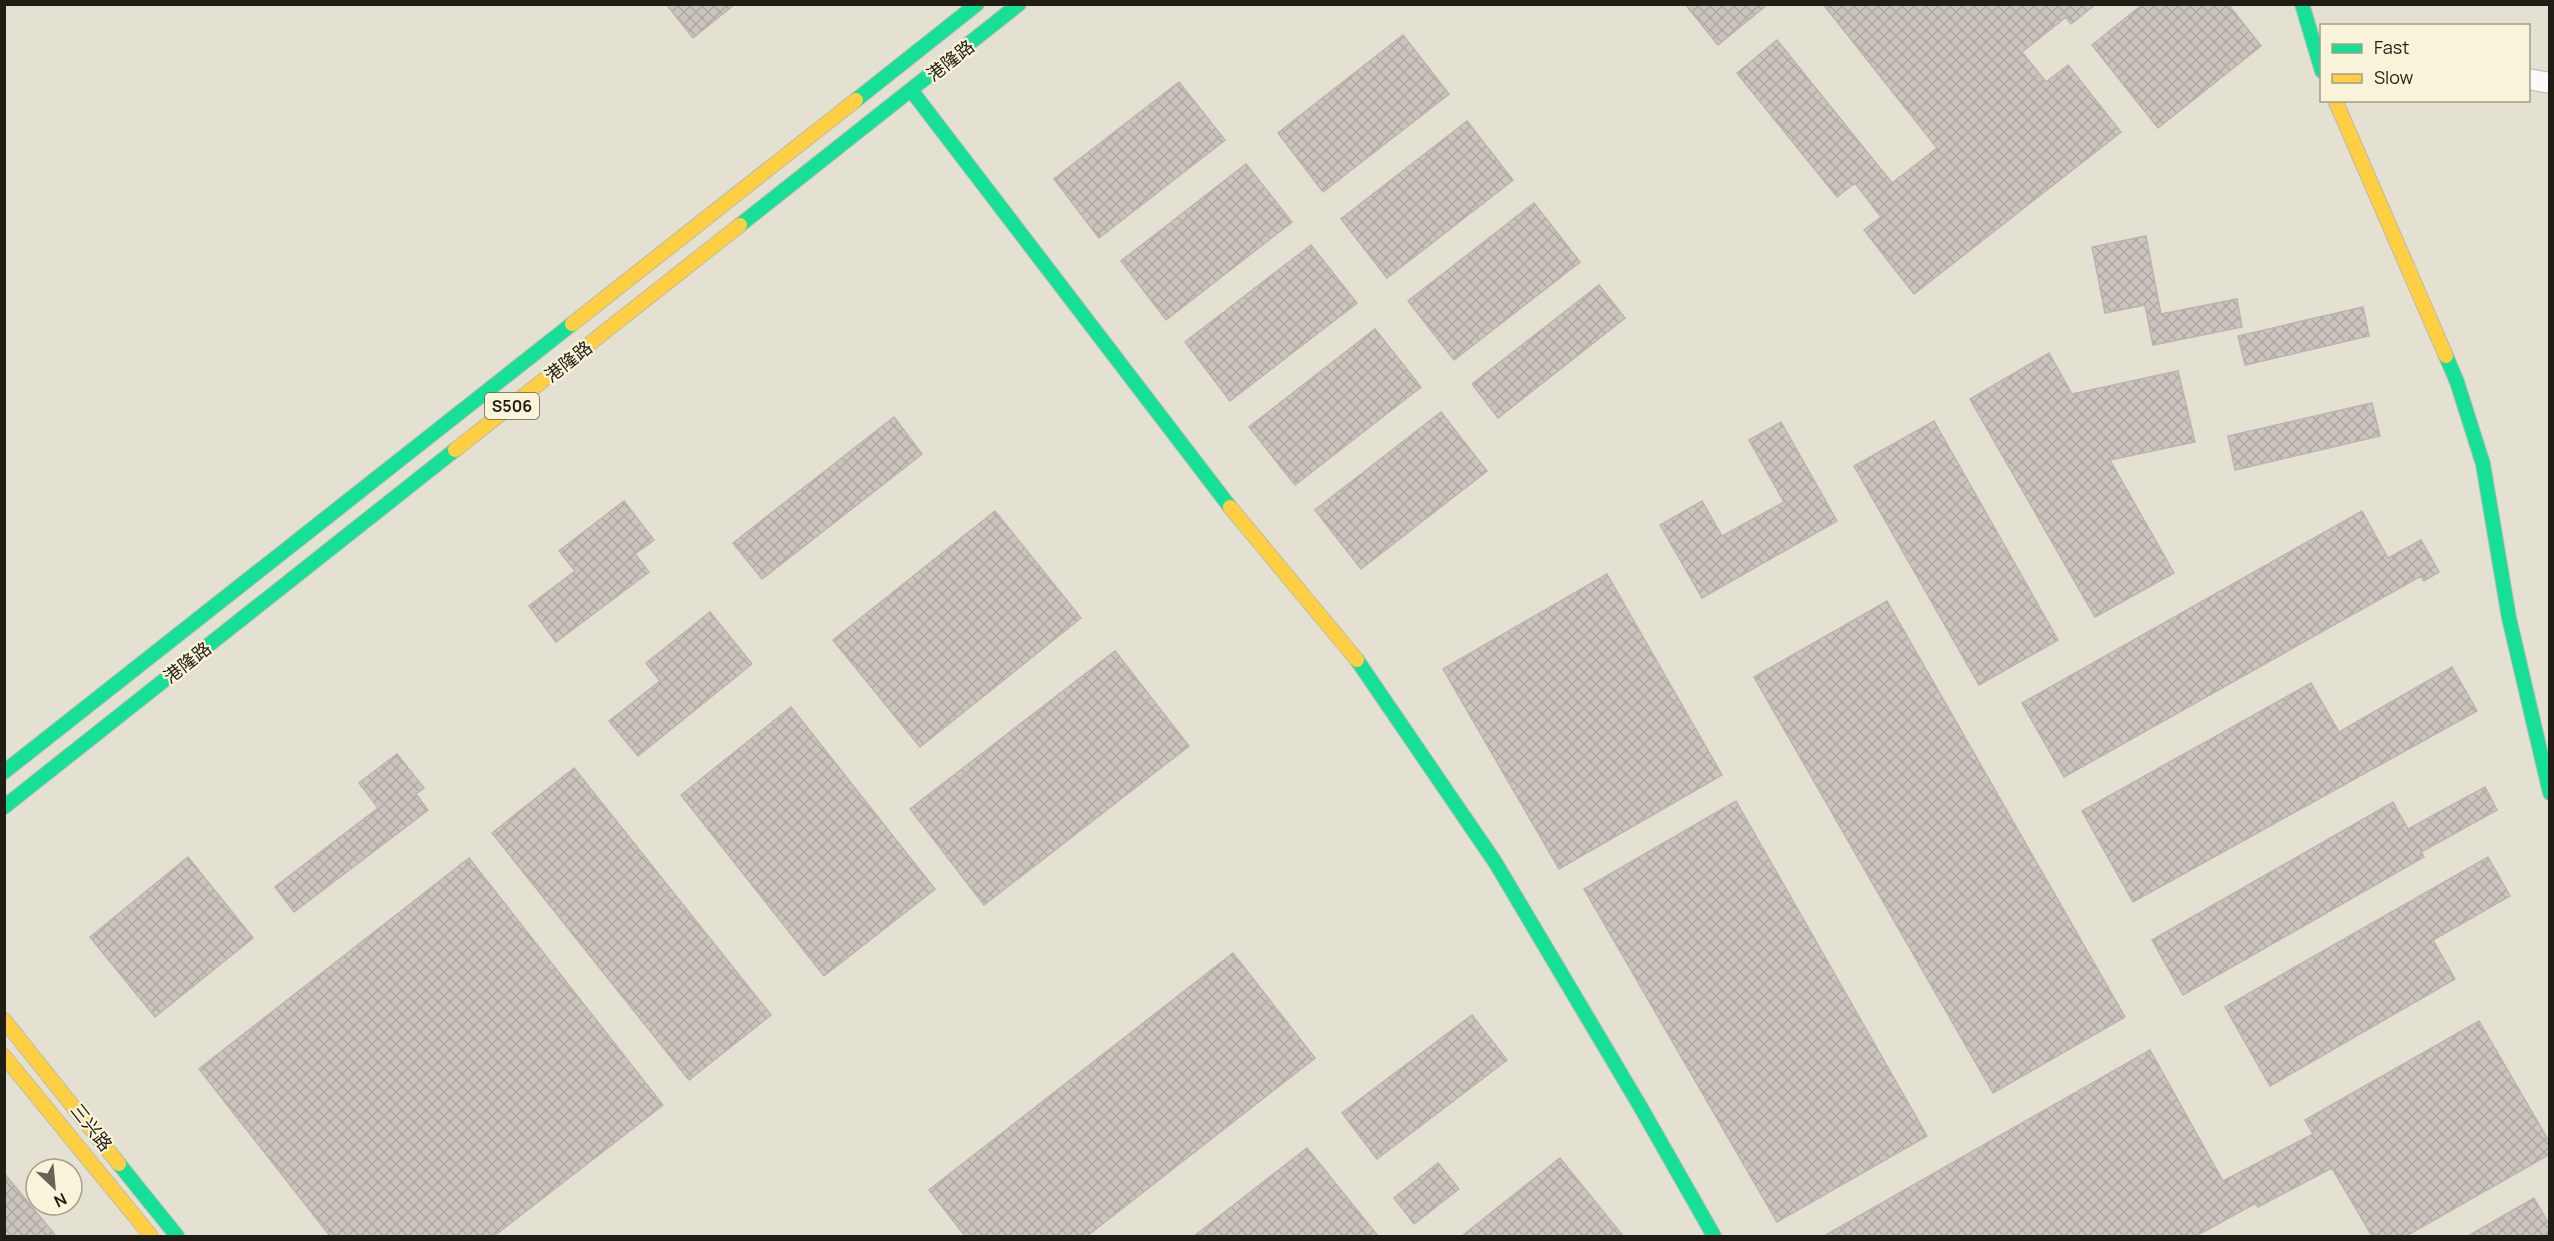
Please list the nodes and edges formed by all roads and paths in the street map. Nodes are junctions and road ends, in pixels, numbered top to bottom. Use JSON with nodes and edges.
{"nodes":[{"id":1,"x":977,"y":4,"type":"edge"},
{"id":2,"x":1019,"y":4,"type":"edge"},
{"id":3,"x":2307,"y":6,"type":"edge"},
{"id":4,"x":2320,"y":64,"type":"edge"},
{"id":5,"x":2530,"y":79,"type":"edge"},
{"id":6,"x":2550,"y":83,"type":"edge"},
{"id":7,"x":911,"y":90,"type":"junction"},
{"id":8,"x":2336,"y":102,"type":"edge"},
{"id":9,"x":4,"y":772,"type":"edge"},
{"id":10,"x":2550,"y":793,"type":"edge"},
{"id":11,"x":4,"y":807,"type":"edge"},
{"id":12,"x":4,"y":1020,"type":"edge"},
{"id":13,"x":4,"y":1056,"type":"edge"},
{"id":14,"x":151,"y":1236,"type":"edge"},
{"id":15,"x":177,"y":1236,"type":"edge"},
{"id":16,"x":1714,"y":1236,"type":"edge"}],
"edges":[{"from":1,"to":9,"type":"street","name":"港隆路","number":"S506"},
{"from":2,"to":7,"type":"street","name":"港隆路","number":"S506"},
{"from":3,"to":4,"type":"street"},
{"from":5,"to":6,"type":"street"},
{"from":7,"to":11,"type":"street","name":"港隆路","number":"S506"},
{"from":7,"to":16,"type":"street"},
{"from":8,"to":10,"type":"street"},
{"from":12,"to":15,"type":"street","name":"三兴路"},
{"from":13,"to":14,"type":"street","name":"三兴路"}]}
